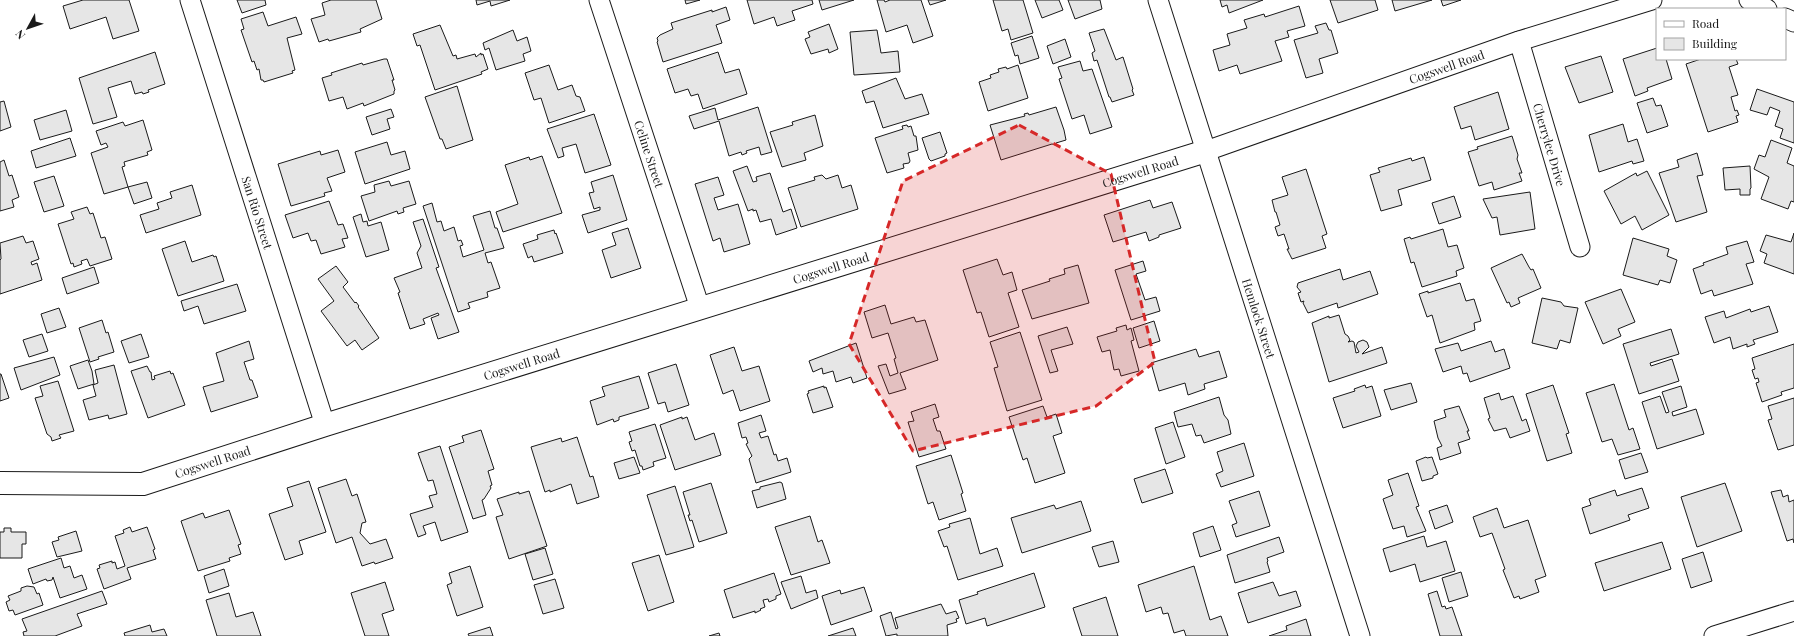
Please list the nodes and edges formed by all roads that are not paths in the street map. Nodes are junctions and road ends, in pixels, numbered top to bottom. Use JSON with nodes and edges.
{"nodes":[{"id":1,"x":190,"y":0,"type":"edge"},
{"id":2,"x":599,"y":0,"type":"edge"},
{"id":3,"x":1158,"y":0,"type":"edge"},
{"id":4,"x":1652,"y":0,"type":"edge"},
{"id":5,"x":1749,"y":0,"type":"edge"},
{"id":6,"x":1765,"y":8,"type":"edge"},
{"id":7,"x":1519,"y":41,"type":"junction"},
{"id":8,"x":1206,"y":151,"type":"junction"},
{"id":9,"x":1580,"y":247,"type":"dead end"},
{"id":10,"x":700,"y":308,"type":"junction"},
{"id":11,"x":325,"y":425,"type":"junction"},
{"id":12,"x":0,"y":483,"type":"edge"},
{"id":13,"x":1794,"y":611,"type":"edge"},
{"id":14,"x":1734,"y":633,"type":"edge"},
{"id":15,"x":1360,"y":636,"type":"edge"},
{"id":16,"x":1714,"y":636,"type":"edge"}],
"edges":[{"from":1,"to":11,"type":"street","name":"San Rio Street"},
{"from":2,"to":10,"type":"street","name":"Celine Street"},
{"from":3,"to":8,"type":"street","name":"Hemlock Street"},
{"from":4,"to":7,"type":"street","name":"Cogswell Road"},
{"from":5,"to":6,"type":"street"},
{"from":7,"to":8,"type":"street","name":"Cogswell Road"},
{"from":7,"to":9,"type":"street","name":"Cherrylee Drive"},
{"from":8,"to":10,"type":"street","name":"Cogswell Road"},
{"from":8,"to":15,"type":"street","name":"Hemlock Street"},
{"from":10,"to":11,"type":"street","name":"Cogswell Road"},
{"from":11,"to":12,"type":"street","name":"Cogswell Road"},
{"from":13,"to":14,"type":"street"},
{"from":14,"to":16,"type":"street"}]}
